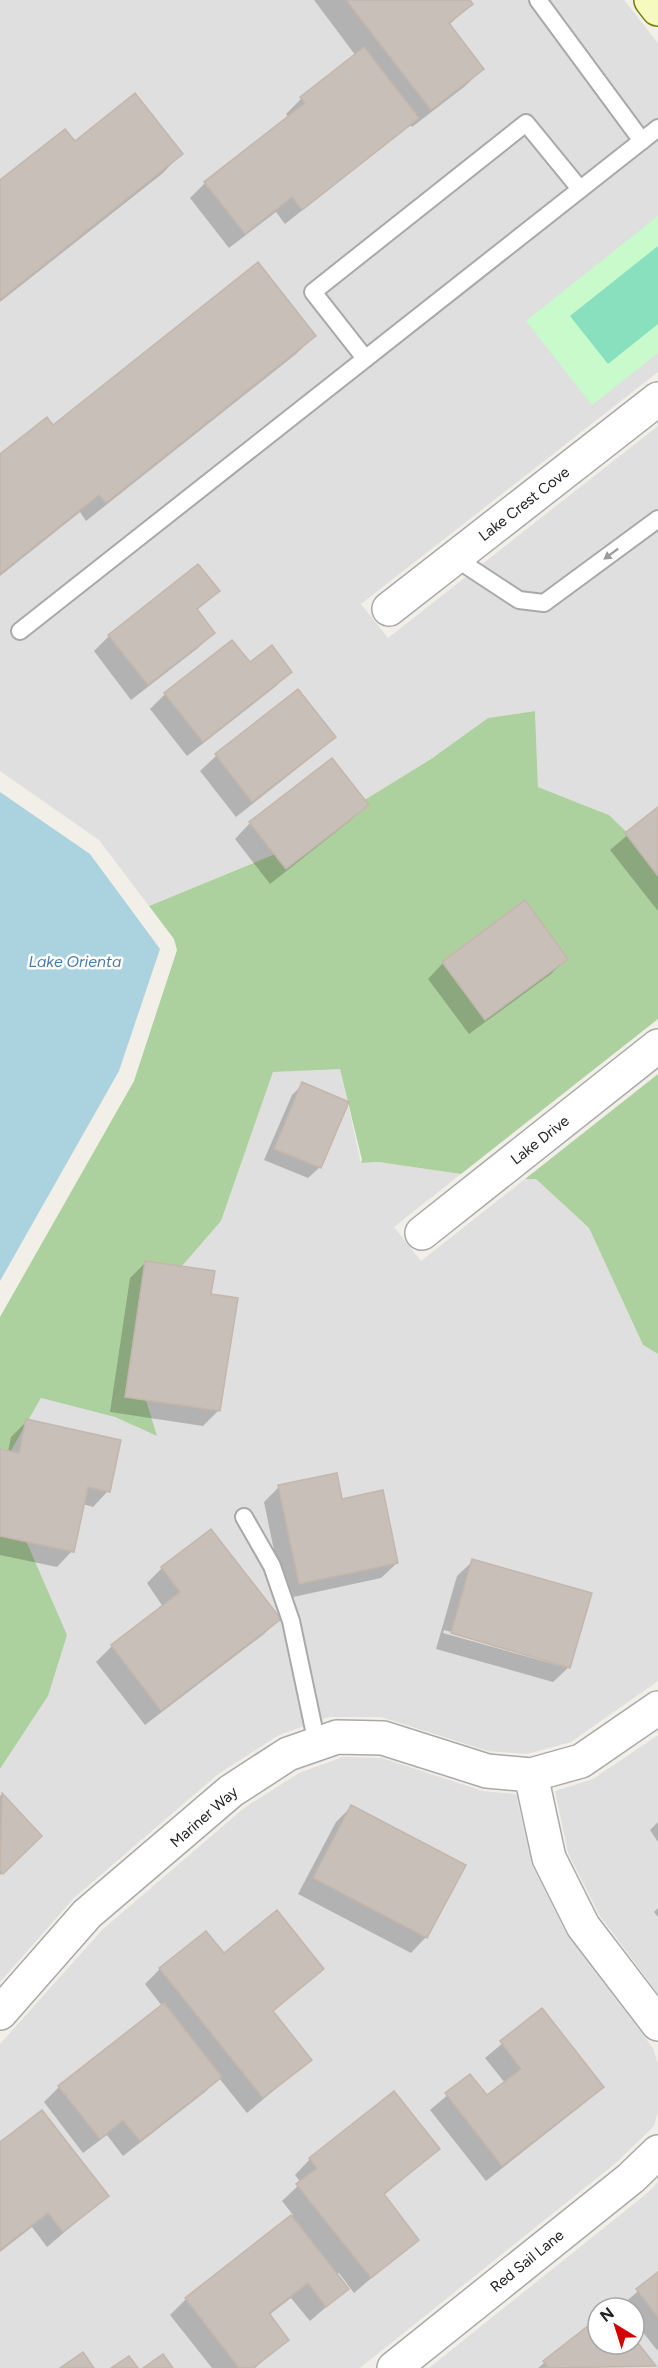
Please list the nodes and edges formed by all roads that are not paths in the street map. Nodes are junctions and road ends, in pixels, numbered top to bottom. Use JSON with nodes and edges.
{"nodes":[{"id":1,"x":538,"y":0,"type":"edge"},
{"id":2,"x":651,"y":0,"type":"edge"},
{"id":3,"x":658,"y":9,"type":"edge"},
{"id":4,"x":658,"y":128,"type":"edge"},
{"id":5,"x":642,"y":141,"type":"junction"},
{"id":6,"x":580,"y":189,"type":"junction"},
{"id":7,"x":364,"y":357,"type":"junction"},
{"id":8,"x":658,"y":399,"type":"edge"},
{"id":9,"x":658,"y":519,"type":"edge"},
{"id":10,"x":455,"y":558,"type":"junction"},
{"id":11,"x":389,"y":609,"type":"dead end"},
{"id":12,"x":20,"y":631,"type":"dead end"},
{"id":13,"x":658,"y":1046,"type":"edge"},
{"id":14,"x":422,"y":1233,"type":"dead end"},
{"id":15,"x":244,"y":1517,"type":"dead end"},
{"id":16,"x":658,"y":1708,"type":"edge"},
{"id":17,"x":318,"y":1744,"type":"junction"},
{"id":18,"x":531,"y":1775,"type":"junction"},
{"id":19,"x":0,"y":2013,"type":"edge"},
{"id":20,"x":658,"y":2024,"type":"edge"},
{"id":21,"x":658,"y":2152,"type":"edge"},
{"id":22,"x":394,"y":2368,"type":"edge"}],
"edges":[{"from":1,"to":5,"type":"lane"},
{"from":2,"to":3,"type":"main road"},
{"from":4,"to":5,"type":"lane"},
{"from":5,"to":6,"type":"lane"},
{"from":6,"to":7,"type":"lane"},
{"from":6,"to":7,"type":"lane"},
{"from":7,"to":12,"type":"lane"},
{"from":8,"to":10,"type":"street","name":"Lake Crest Cove"},
{"from":9,"to":10,"type":"lane","one_way":true},
{"from":10,"to":11,"type":"street","name":"Lake Crest Cove"},
{"from":13,"to":14,"type":"street","name":"Lake Drive"},
{"from":15,"to":17,"type":"lane"},
{"from":16,"to":18,"type":"street"},
{"from":17,"to":18,"type":"street","name":"Mariner Way"},
{"from":17,"to":19,"type":"street","name":"Mariner Way"},
{"from":18,"to":20,"type":"street"},
{"from":21,"to":22,"type":"street","name":"Red Sail Lane"}]}
